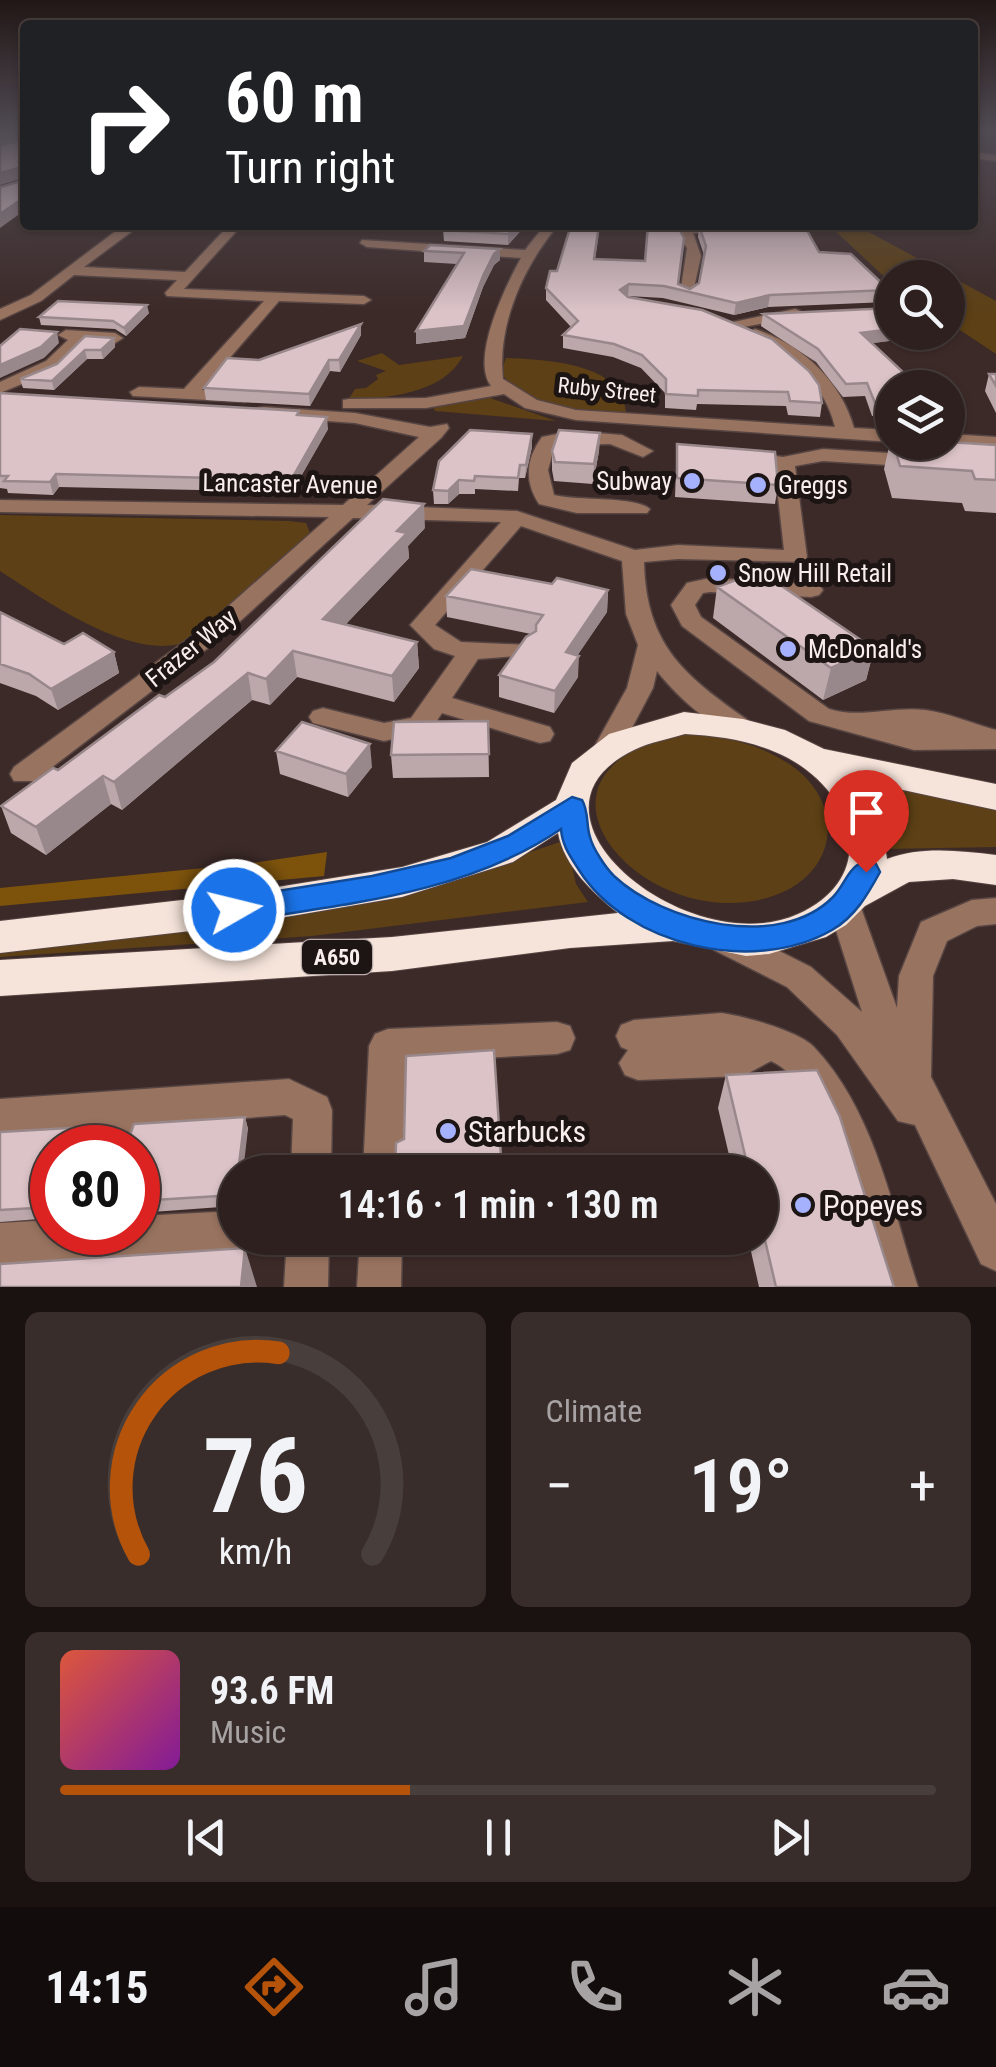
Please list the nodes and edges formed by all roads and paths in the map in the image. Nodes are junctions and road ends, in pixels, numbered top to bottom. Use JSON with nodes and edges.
{"nodes":[{"id":1,"x":125,"y":230,"type":"edge"},
{"id":2,"x":231,"y":230,"type":"edge"},
{"id":3,"x":379,"y":230,"type":"edge"},
{"id":4,"x":548,"y":230,"type":"edge"},
{"id":5,"x":683,"y":230,"type":"edge"},
{"id":6,"x":366,"y":242,"type":"junction"},
{"id":7,"x":526,"y":254,"type":"junction"},
{"id":8,"x":354,"y":256,"type":"dead end"},
{"id":9,"x":70,"y":272,"type":"junction"},
{"id":10,"x":189,"y":276,"type":"junction"},
{"id":11,"x":687,"y":294,"type":"edge"},
{"id":12,"x":274,"y":296,"type":"junction"},
{"id":13,"x":364,"y":300,"type":"dead end"},
{"id":14,"x":672,"y":307,"type":"edge"},
{"id":15,"x":809,"y":314,"type":"edge"},
{"id":16,"x":0,"y":315,"type":"edge"},
{"id":17,"x":732,"y":324,"type":"junction"},
{"id":18,"x":45,"y":334,"type":"edge"},
{"id":19,"x":81,"y":336,"type":"junction"},
{"id":20,"x":116,"y":338,"type":"edge"},
{"id":21,"x":0,"y":388,"type":"edge"},
{"id":22,"x":503,"y":389,"type":"junction"},
{"id":23,"x":188,"y":394,"type":"junction"},
{"id":24,"x":0,"y":396,"type":"edge"},
{"id":25,"x":27,"y":397,"type":"edge"},
{"id":26,"x":846,"y":434,"type":"junction"},
{"id":27,"x":875,"y":435,"type":"edge"},
{"id":28,"x":965,"y":441,"type":"edge"},
{"id":29,"x":996,"y":443,"type":"edge"},
{"id":30,"x":643,"y":451,"type":"dead end"},
{"id":31,"x":942,"y":463,"type":"edge"},
{"id":32,"x":0,"y":506,"type":"edge"},
{"id":33,"x":640,"y":509,"type":"dead end"},
{"id":34,"x":351,"y":512,"type":"junction"},
{"id":35,"x":516,"y":517,"type":"junction"},
{"id":36,"x":633,"y":557,"type":"junction"},
{"id":37,"x":811,"y":590,"type":"dead end"},
{"id":38,"x":649,"y":647,"type":"junction"},
{"id":39,"x":520,"y":650,"type":"edge"},
{"id":40,"x":470,"y":652,"type":"junction"},
{"id":41,"x":428,"y":714,"type":"junction"},
{"id":42,"x":323,"y":716,"type":"dead end"},
{"id":43,"x":739,"y":727,"type":"junction"},
{"id":44,"x":540,"y":734,"type":"dead end"},
{"id":45,"x":996,"y":741,"type":"edge"},
{"id":46,"x":607,"y":749,"type":"junction"},
{"id":47,"x":816,"y":760,"type":"junction"},
{"id":48,"x":24,"y":774,"type":"dead end"},
{"id":49,"x":996,"y":797,"type":"edge"},
{"id":50,"x":572,"y":807,"type":"junction"},
{"id":51,"x":996,"y":870,"type":"edge"},
{"id":52,"x":849,"y":900,"type":"junction"},
{"id":53,"x":996,"y":911,"type":"edge"},
{"id":54,"x":674,"y":927,"type":"junction"},
{"id":55,"x":0,"y":936,"type":"edge"},
{"id":56,"x":724,"y":938,"type":"junction"},
{"id":57,"x":0,"y":978,"type":"edge"},
{"id":58,"x":558,"y":1038,"type":"dead end"},
{"id":59,"x":636,"y":1049,"type":"dead end"},
{"id":60,"x":912,"y":1083,"type":"junction"},
{"id":61,"x":121,"y":1108,"type":"junction"},
{"id":62,"x":0,"y":1117,"type":"edge"},
{"id":63,"x":117,"y":1125,"type":"edge"},
{"id":64,"x":312,"y":1155,"type":"edge"},
{"id":65,"x":384,"y":1155,"type":"edge"},
{"id":66,"x":954,"y":1164,"type":"junction"},
{"id":67,"x":218,"y":1232,"type":"edge"},
{"id":68,"x":160,"y":1234,"type":"edge"},
{"id":69,"x":30,"y":1241,"type":"edge"},
{"id":70,"x":0,"y":1244,"type":"edge"},
{"id":71,"x":996,"y":1250,"type":"edge"},
{"id":72,"x":307,"y":1255,"type":"edge"},
{"id":73,"x":380,"y":1255,"type":"edge"},
{"id":74,"x":306,"y":1287,"type":"edge"},
{"id":75,"x":379,"y":1287,"type":"edge"},
{"id":76,"x":896,"y":1287,"type":"edge"}],
"edges":[{"from":1,"to":9,"type":"street"},
{"from":2,"to":10,"type":"street"},
{"from":3,"to":6,"type":"street"},
{"from":4,"to":7,"type":"street"},
{"from":5,"to":11,"type":"street"},
{"from":6,"to":7,"type":"street"},
{"from":6,"to":8,"type":"street"},
{"from":7,"to":22,"type":"street"},
{"from":9,"to":10,"type":"street"},
{"from":9,"to":16,"type":"street"},
{"from":10,"to":12,"type":"street"},
{"from":12,"to":13,"type":"street"},
{"from":12,"to":23,"type":"street"},
{"from":14,"to":17,"type":"street"},
{"from":15,"to":17,"type":"street"},
{"from":17,"to":26,"type":"street"},
{"from":18,"to":19,"type":"street"},
{"from":19,"to":20,"type":"street"},
{"from":19,"to":21,"type":"street"},
{"from":22,"to":23,"type":"street"},
{"from":22,"to":26,"type":"street","name":"Ruby Street"},
{"from":23,"to":34,"type":"street","name":"Frazer Way"},
{"from":24,"to":25,"type":"street"},
{"from":26,"to":27,"type":"street","name":"Ruby Street"},
{"from":28,"to":29,"type":"street"},
{"from":30,"to":33,"type":"street"},
{"from":31,"to":36,"type":"street"},
{"from":32,"to":34,"type":"street","name":"Lancaster Avenue"},
{"from":34,"to":35,"type":"street","name":"Lancaster Avenue"},
{"from":34,"to":48,"type":"street","name":"Frazer Way"},
{"from":35,"to":36,"type":"street","name":"Lancaster Avenue"},
{"from":35,"to":40,"type":"street"},
{"from":36,"to":38,"type":"street"},
{"from":37,"to":45,"type":"street"},
{"from":38,"to":43,"type":"street"},
{"from":38,"to":46,"type":"street"},
{"from":39,"to":40,"type":"street"},
{"from":40,"to":41,"type":"street"},
{"from":41,"to":42,"type":"street"},
{"from":41,"to":44,"type":"street"},
{"from":43,"to":46,"type":"highway"},
{"from":43,"to":47,"type":"highway"},
{"from":46,"to":50,"type":"highway"},
{"from":47,"to":49,"type":"highway"},
{"from":47,"to":52,"type":"highway"},
{"from":50,"to":54,"type":"highway"},
{"from":50,"to":55,"type":"highway"},
{"from":51,"to":52,"type":"highway"},
{"from":52,"to":56,"type":"highway"},
{"from":52,"to":60,"type":"street"},
{"from":53,"to":60,"type":"street"},
{"from":54,"to":56,"type":"highway"},
{"from":54,"to":57,"type":"highway","number":"A650"},
{"from":56,"to":66,"type":"street"},
{"from":58,"to":65,"type":"street"},
{"from":59,"to":76,"type":"street"},
{"from":60,"to":66,"type":"street"},
{"from":61,"to":62,"type":"street"},
{"from":61,"to":63,"type":"street"},
{"from":61,"to":64,"type":"street"},
{"from":66,"to":71,"type":"street"},
{"from":67,"to":68,"type":"street"},
{"from":69,"to":70,"type":"street"},
{"from":72,"to":74,"type":"street"},
{"from":73,"to":75,"type":"street"}]}
